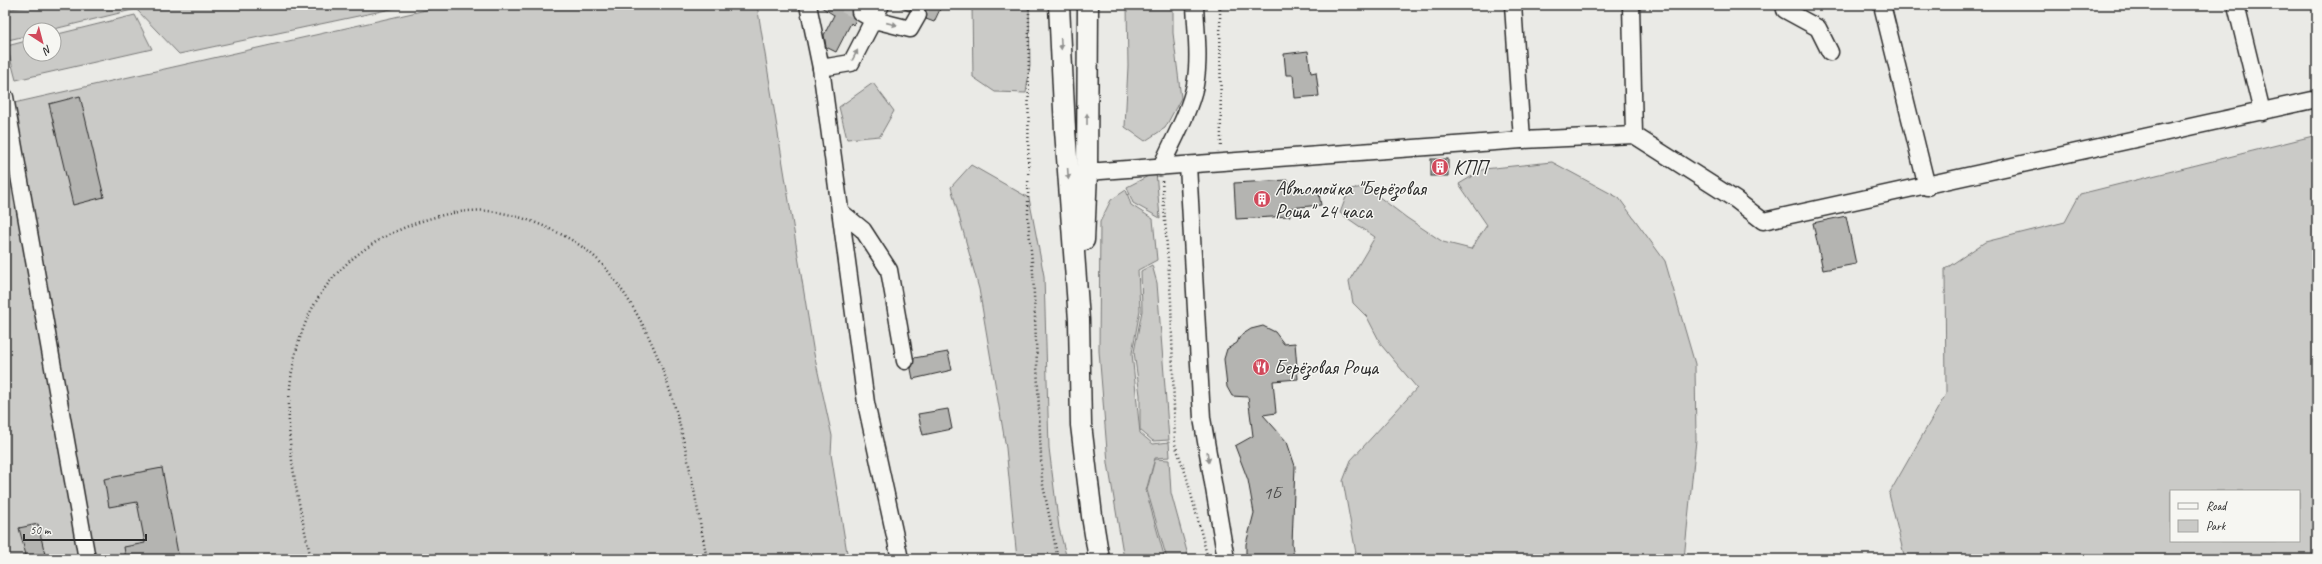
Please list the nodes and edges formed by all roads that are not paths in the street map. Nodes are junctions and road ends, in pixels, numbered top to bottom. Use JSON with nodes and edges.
{"nodes":[{"id":1,"x":808,"y":5,"type":"edge"},
{"id":2,"x":881,"y":5,"type":"edge"},
{"id":3,"x":1059,"y":5,"type":"edge"},
{"id":4,"x":1088,"y":5,"type":"edge"},
{"id":5,"x":1195,"y":5,"type":"edge"},
{"id":6,"x":1513,"y":5,"type":"edge"},
{"id":7,"x":1631,"y":5,"type":"edge"},
{"id":8,"x":1784,"y":5,"type":"edge"},
{"id":9,"x":1882,"y":5,"type":"edge"},
{"id":10,"x":2236,"y":5,"type":"edge"},
{"id":11,"x":860,"y":12,"type":"tunnel mouth"},
{"id":12,"x":918,"y":15,"type":"tunnel mouth"},
{"id":13,"x":874,"y":20,"type":"junction"},
{"id":14,"x":1830,"y":52,"type":"dead end"},
{"id":15,"x":821,"y":68,"type":"junction"},
{"id":16,"x":5,"y":97,"type":"edge"},
{"id":17,"x":2317,"y":100,"type":"edge"},
{"id":18,"x":2262,"y":112,"type":"junction"},
{"id":19,"x":1634,"y":134,"type":"junction"},
{"id":20,"x":1522,"y":140,"type":"junction"},
{"id":21,"x":1188,"y":165,"type":"junction"},
{"id":22,"x":1161,"y":166,"type":"junction"},
{"id":23,"x":1087,"y":172,"type":"junction"},
{"id":24,"x":1927,"y":186,"type":"junction"},
{"id":25,"x":841,"y":212,"type":"junction"},
{"id":26,"x":1079,"y":320,"type":"junction"},
{"id":27,"x":905,"y":362,"type":"dead end"},
{"id":28,"x":87,"y":559,"type":"edge"},
{"id":29,"x":900,"y":559,"type":"edge"},
{"id":30,"x":1099,"y":559,"type":"edge"},
{"id":31,"x":1226,"y":559,"type":"edge"}],
"edges":[{"from":1,"to":15,"type":"street"},
{"from":2,"to":13,"type":"street"},
{"from":3,"to":26,"type":"main road","one_way":true},
{"from":23,"to":4,"type":"main road","one_way":true},
{"from":5,"to":22,"type":"street"},
{"from":6,"to":20,"type":"street"},
{"from":7,"to":19,"type":"street"},
{"from":8,"to":14,"type":"street"},
{"from":9,"to":24,"type":"street"},
{"from":10,"to":18,"type":"street"},
{"from":11,"to":13,"type":"street"},
{"from":13,"to":12,"type":"street","one_way":true},
{"from":15,"to":13,"type":"street","one_way":true},
{"from":15,"to":25,"type":"street"},
{"from":16,"to":28,"type":"street"},
{"from":17,"to":18,"type":"street"},
{"from":18,"to":24,"type":"street"},
{"from":19,"to":20,"type":"street"},
{"from":19,"to":24,"type":"street"},
{"from":20,"to":21,"type":"street"},
{"from":21,"to":22,"type":"street"},
{"from":21,"to":31,"type":"street","one_way":true},
{"from":22,"to":23,"type":"street"},
{"from":23,"to":26,"type":"main road"},
{"from":25,"to":27,"type":"street"},
{"from":25,"to":29,"type":"street"},
{"from":26,"to":30,"type":"main road"}]}
